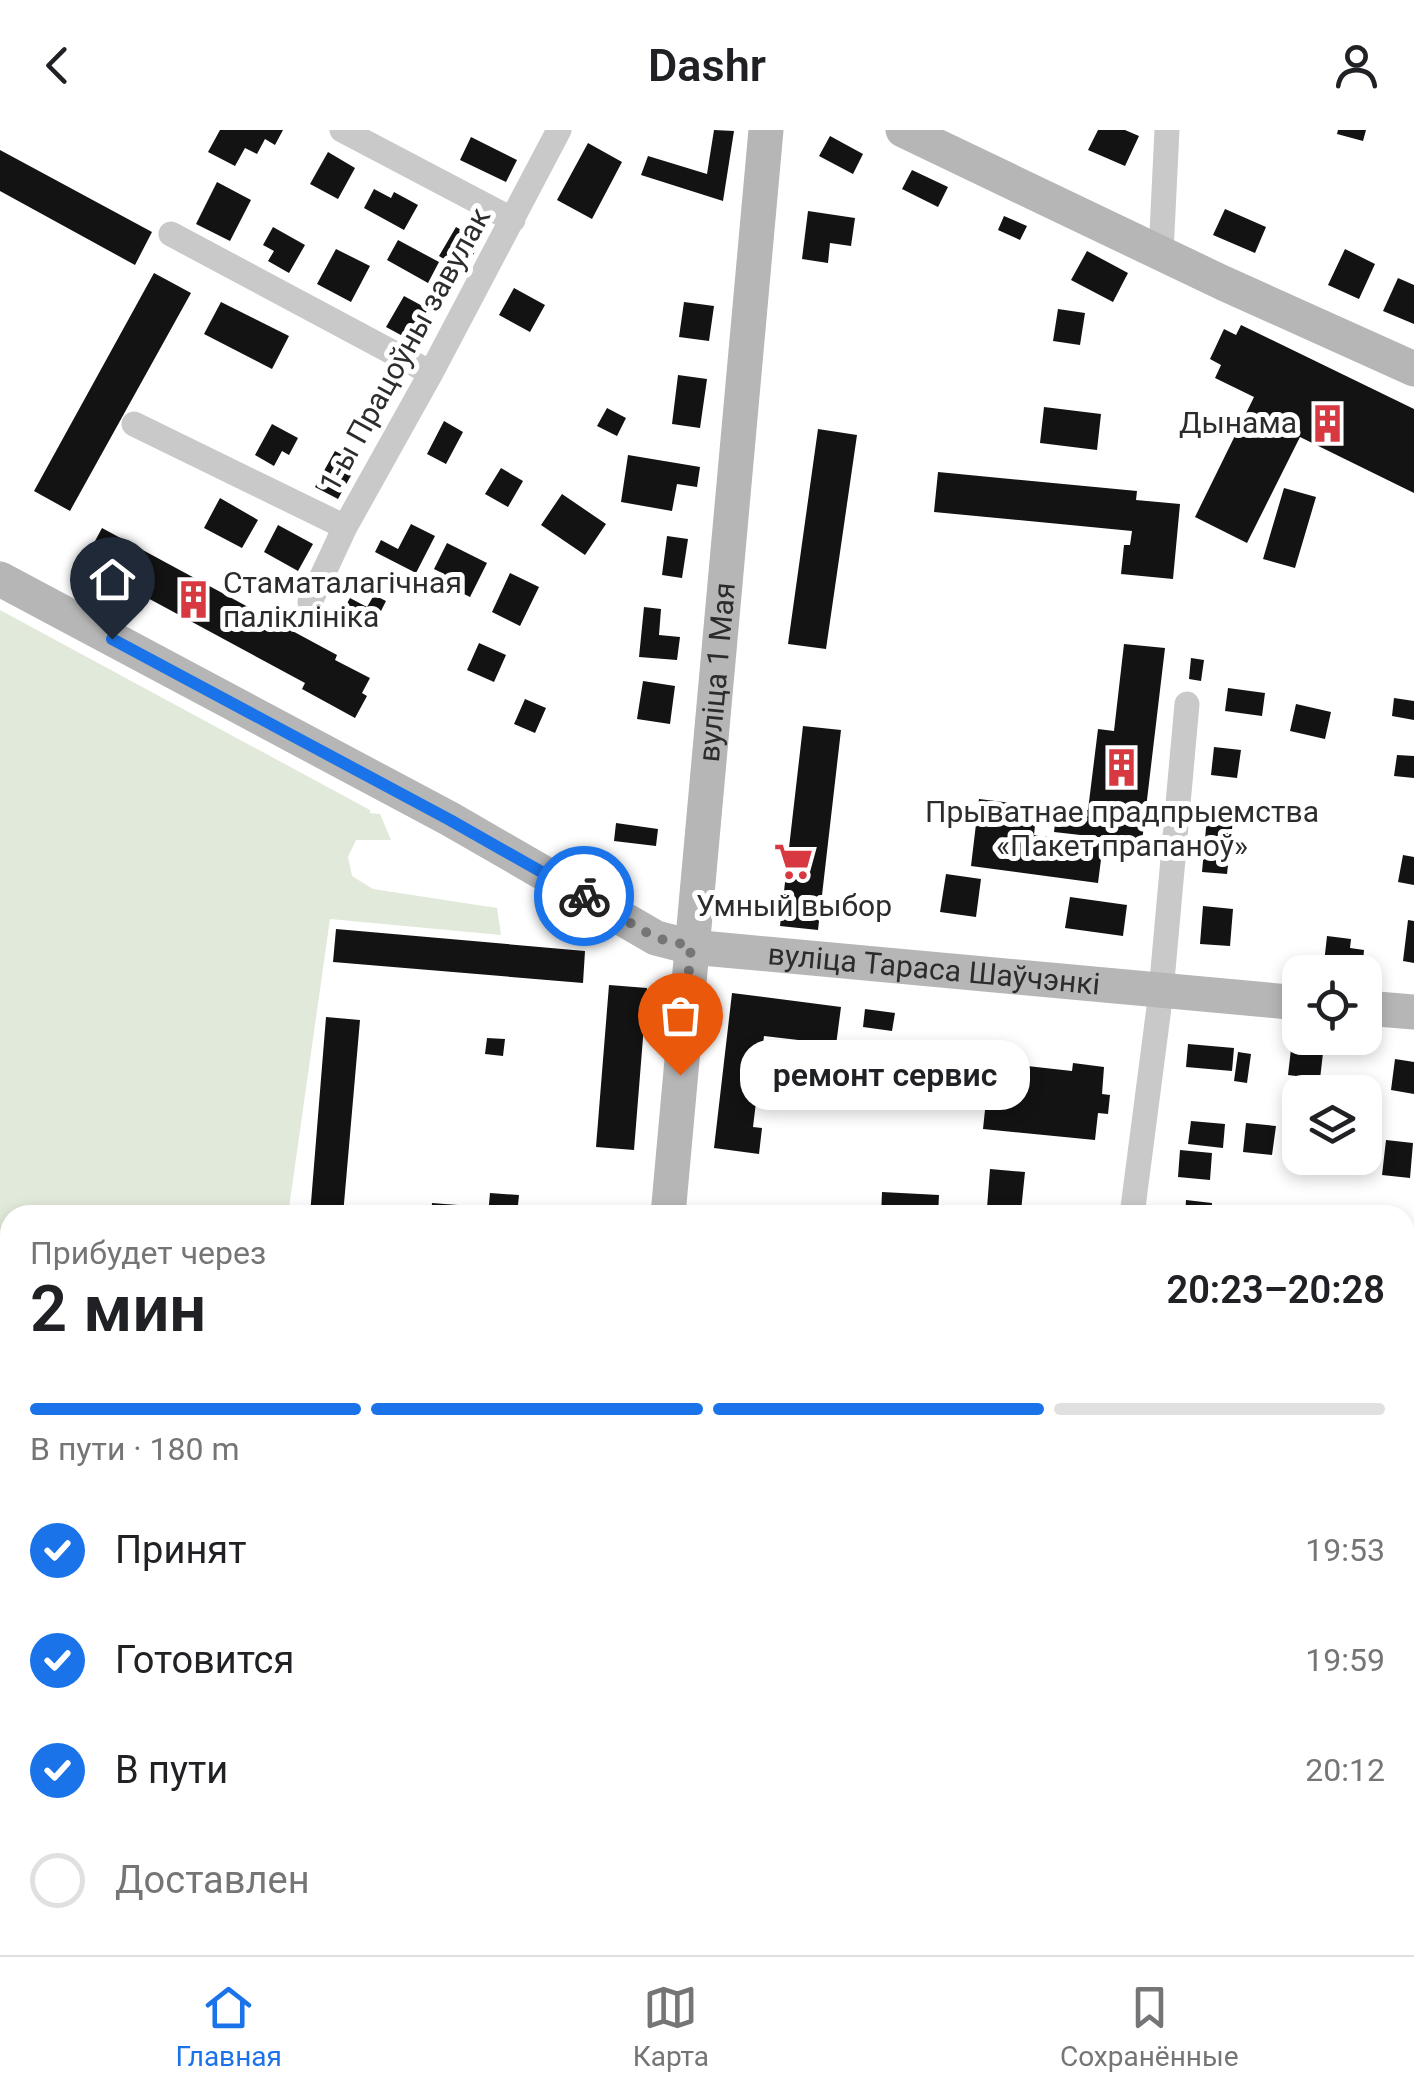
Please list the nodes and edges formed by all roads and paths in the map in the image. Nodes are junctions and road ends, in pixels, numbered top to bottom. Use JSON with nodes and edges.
{"nodes":[{"id":1,"x":342,"y":130,"type":"edge"},
{"id":2,"x":559,"y":130,"type":"edge"},
{"id":3,"x":766,"y":130,"type":"edge"},
{"id":4,"x":903,"y":130,"type":"edge"},
{"id":5,"x":1168,"y":130,"type":"edge"},
{"id":6,"x":513,"y":220,"type":"junction"},
{"id":7,"x":171,"y":234,"type":"dead end"},
{"id":8,"x":1162,"y":253,"type":"junction"},
{"id":9,"x":1414,"y":369,"type":"edge"},
{"id":10,"x":431,"y":373,"type":"junction"},
{"id":11,"x":134,"y":424,"type":"dead end"},
{"id":12,"x":346,"y":526,"type":"junction"},
{"id":13,"x":0,"y":579,"type":"edge"},
{"id":14,"x":310,"y":602,"type":"dead end"},
{"id":15,"x":1188,"y":704,"type":"dead end"},
{"id":16,"x":691,"y":946,"type":"junction"},
{"id":17,"x":1162,"y":992,"type":"junction"},
{"id":18,"x":1282,"y":1002,"type":"edge"},
{"id":19,"x":1382,"y":1009,"type":"edge"},
{"id":20,"x":1414,"y":1012,"type":"edge"},
{"id":21,"x":669,"y":1205,"type":"edge"},
{"id":22,"x":1133,"y":1205,"type":"edge"}],
"edges":[{"from":1,"to":6,"type":"street"},
{"from":2,"to":6,"type":"street","name":"1-ы Працоўны завулак"},
{"from":3,"to":16,"type":"street","name":"вуліца 1 Мая"},
{"from":4,"to":8,"type":"street"},
{"from":5,"to":8,"type":"street"},
{"from":6,"to":10,"type":"street","name":"1-ы Працоўны завулак"},
{"from":7,"to":10,"type":"street"},
{"from":8,"to":9,"type":"street"},
{"from":10,"to":12,"type":"street","name":"1-ы Працоўны завулак"},
{"from":11,"to":12,"type":"street"},
{"from":12,"to":14,"type":"street","name":"1-ы Працоўны завулак"},
{"from":13,"to":16,"type":"street","name":"вуліца Тараса Шаўчэнкі"},
{"from":15,"to":17,"type":"street"},
{"from":16,"to":17,"type":"street","name":"вуліца Тараса Шаўчэнкі"},
{"from":16,"to":21,"type":"street","name":"вуліца 1 Мая"},
{"from":17,"to":18,"type":"street","name":"вуліца Тараса Шаўчэнкі"},
{"from":17,"to":22,"type":"street"},
{"from":19,"to":20,"type":"street"}]}
